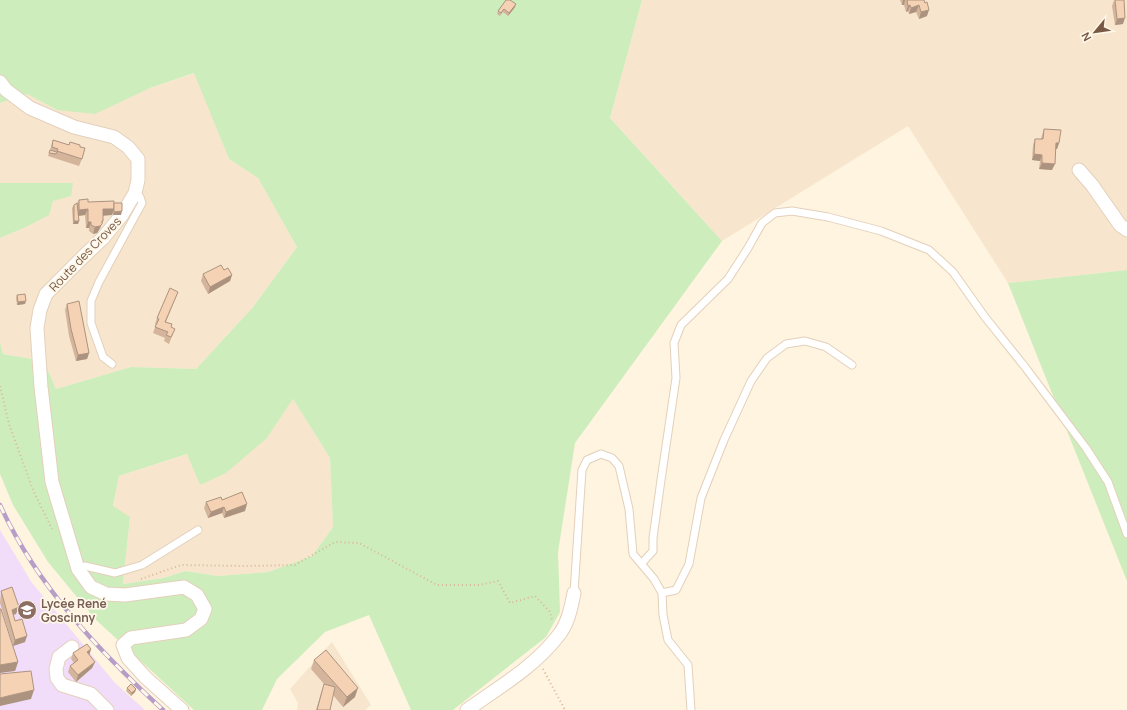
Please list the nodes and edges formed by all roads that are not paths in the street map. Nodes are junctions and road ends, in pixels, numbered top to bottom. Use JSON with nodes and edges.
{"nodes":[{"id":1,"x":0,"y":82,"type":"edge"},
{"id":2,"x":1079,"y":170,"type":"dead end"},
{"id":3,"x":135,"y":193,"type":"junction"},
{"id":4,"x":1127,"y":230,"type":"edge"},
{"id":5,"x":112,"y":364,"type":"dead end"},
{"id":6,"x":852,"y":365,"type":"dead end"},
{"id":7,"x":198,"y":530,"type":"dead end"},
{"id":8,"x":1127,"y":534,"type":"edge"},
{"id":9,"x":642,"y":563,"type":"junction"},
{"id":10,"x":78,"y":569,"type":"junction"},
{"id":11,"x":574,"y":593,"type":"joint"},
{"id":12,"x":662,"y":593,"type":"junction"},
{"id":13,"x":72,"y":647,"type":"dead end"},
{"id":14,"x":107,"y":710,"type":"edge"},
{"id":15,"x":182,"y":710,"type":"edge"},
{"id":16,"x":467,"y":710,"type":"edge"},
{"id":17,"x":691,"y":710,"type":"edge"}],
"edges":[{"from":1,"to":3,"type":"street","name":"Route des Croves"},
{"from":2,"to":4,"type":"street"},
{"from":3,"to":5,"type":"lane"},
{"from":3,"to":10,"type":"street","name":"Route des Croves"},
{"from":6,"to":12,"type":"lane"},
{"from":7,"to":10,"type":"lane"},
{"from":8,"to":9,"type":"lane"},
{"from":9,"to":11,"type":"lane"},
{"from":9,"to":12,"type":"lane"},
{"from":10,"to":15,"type":"street","name":"Route des Croves"},
{"from":11,"to":16,"type":"street"},
{"from":12,"to":17,"type":"lane"},
{"from":13,"to":14,"type":"street"}]}
